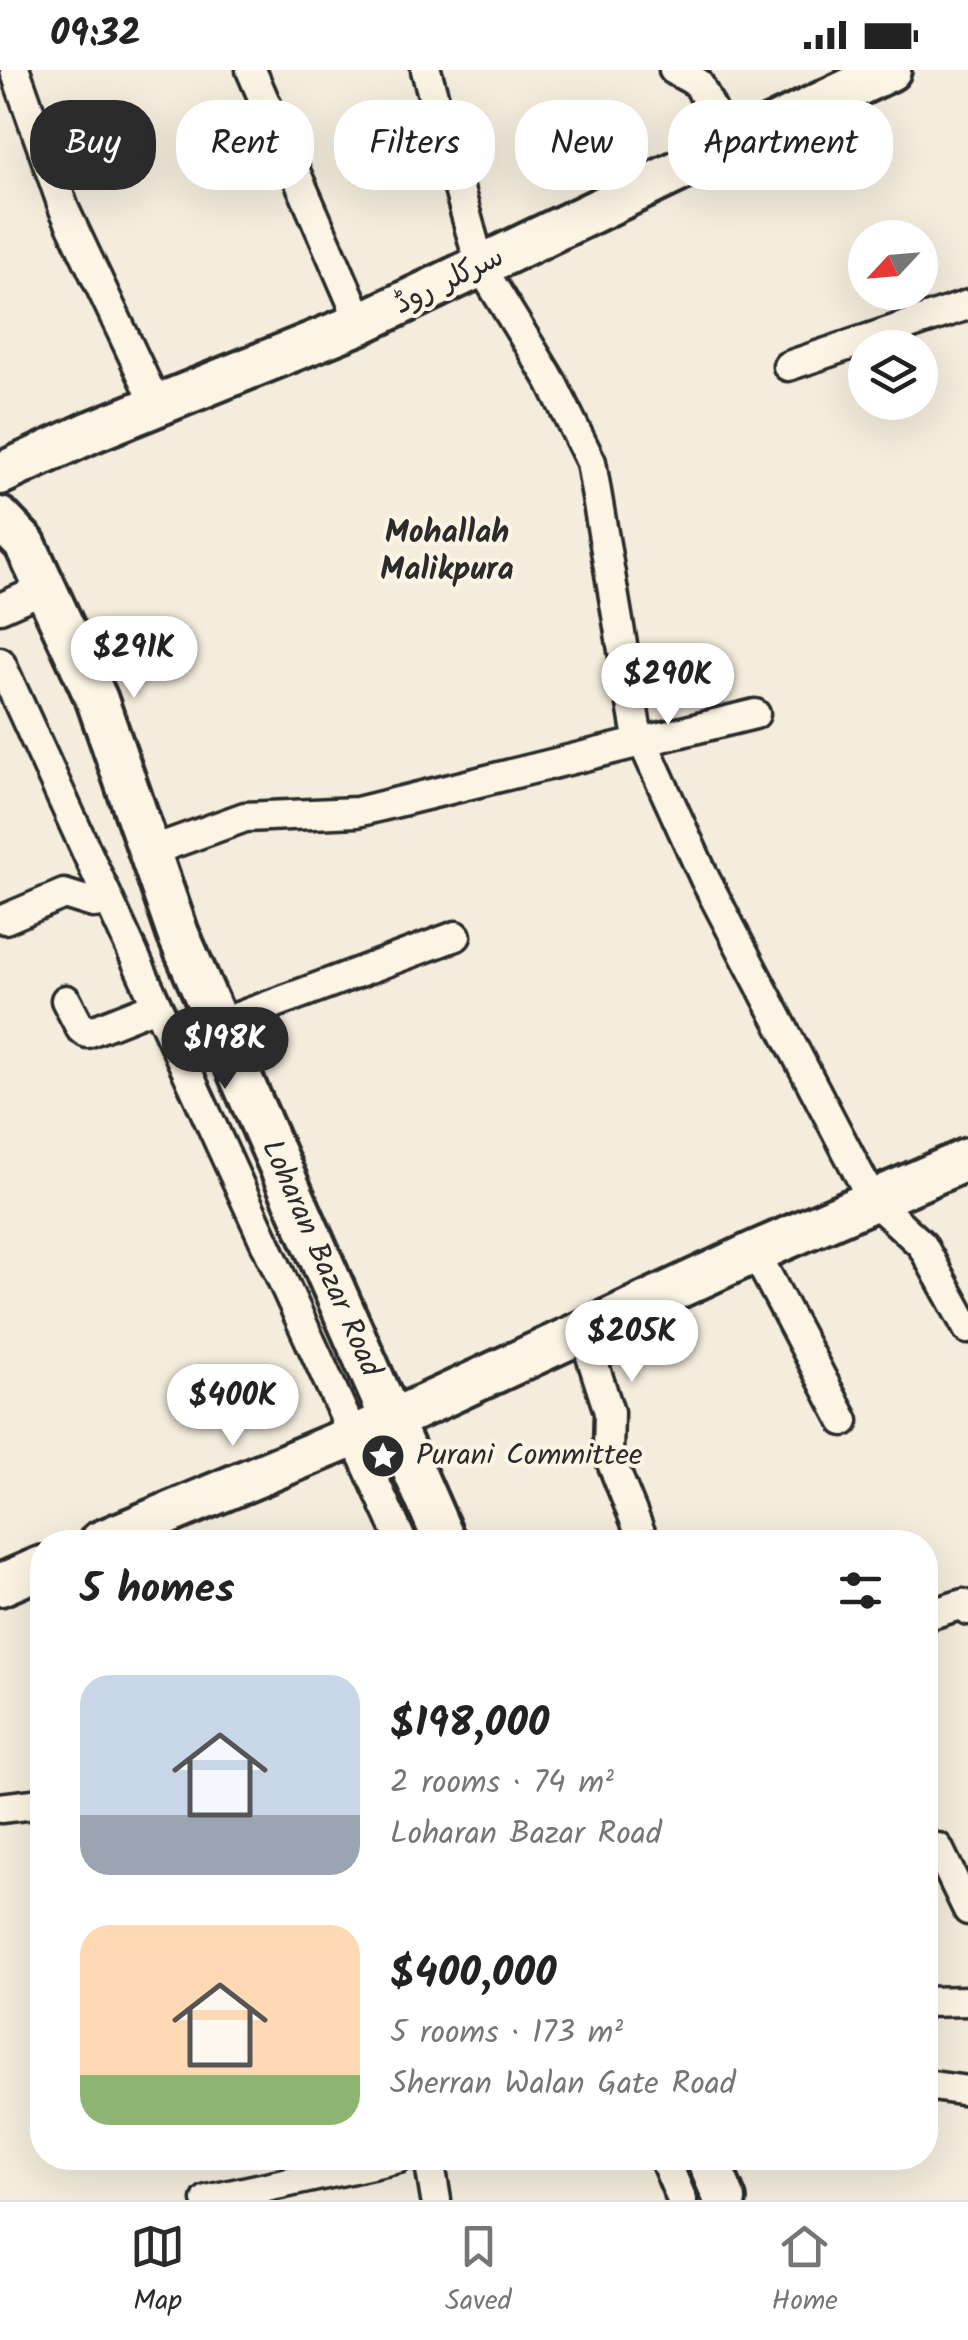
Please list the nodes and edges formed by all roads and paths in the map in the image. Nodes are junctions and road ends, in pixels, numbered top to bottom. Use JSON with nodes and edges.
{"nodes":[{"id":1,"x":15,"y":70,"type":"edge"},
{"id":2,"x":252,"y":70,"type":"edge"},
{"id":3,"x":426,"y":70,"type":"edge"},
{"id":4,"x":674,"y":70,"type":"edge"},
{"id":5,"x":890,"y":70,"type":"edge"},
{"id":6,"x":706,"y":100,"type":"edge"},
{"id":7,"x":827,"y":100,"type":"edge"},
{"id":8,"x":668,"y":176,"type":"edge"},
{"id":9,"x":480,"y":265,"type":"junction"},
{"id":10,"x":968,"y":305,"type":"edge"},
{"id":11,"x":360,"y":324,"type":"junction"},
{"id":12,"x":788,"y":366,"type":"dead end"},
{"id":13,"x":158,"y":406,"type":"junction"},
{"id":14,"x":0,"y":474,"type":"edge"},
{"id":15,"x":0,"y":518,"type":"edge"},
{"id":16,"x":43,"y":589,"type":"junction"},
{"id":17,"x":0,"y":608,"type":"edge"},
{"id":18,"x":0,"y":662,"type":"edge"},
{"id":19,"x":754,"y":714,"type":"dead end"},
{"id":20,"x":642,"y":740,"type":"junction"},
{"id":21,"x":151,"y":851,"type":"junction"},
{"id":22,"x":108,"y":901,"type":"junction"},
{"id":23,"x":5,"y":919,"type":"dead end"},
{"id":24,"x":456,"y":936,"type":"dead end"},
{"id":25,"x":66,"y":1000,"type":"dead end"},
{"id":26,"x":155,"y":1006,"type":"junction"},
{"id":27,"x":219,"y":1024,"type":"junction"},
{"id":28,"x":968,"y":1159,"type":"edge"},
{"id":29,"x":872,"y":1199,"type":"junction"},
{"id":30,"x":755,"y":1252,"type":"junction"},
{"id":31,"x":968,"y":1329,"type":"edge"},
{"id":32,"x":583,"y":1331,"type":"junction"},
{"id":33,"x":844,"y":1420,"type":"dead end"},
{"id":34,"x":374,"y":1428,"type":"junction"},
{"id":35,"x":129,"y":1530,"type":"edge"},
{"id":36,"x":399,"y":1530,"type":"edge"},
{"id":37,"x":438,"y":1530,"type":"edge"},
{"id":38,"x":639,"y":1530,"type":"edge"},
{"id":39,"x":30,"y":1572,"type":"edge"},
{"id":40,"x":0,"y":1584,"type":"edge"},
{"id":41,"x":968,"y":1610,"type":"edge"},
{"id":42,"x":938,"y":1612,"type":"edge"},
{"id":43,"x":30,"y":1804,"type":"edge"},
{"id":44,"x":0,"y":1808,"type":"edge"},
{"id":45,"x":938,"y":1848,"type":"edge"},
{"id":46,"x":968,"y":1910,"type":"edge"},
{"id":47,"x":968,"y":2001,"type":"edge"},
{"id":48,"x":938,"y":2002,"type":"edge"},
{"id":49,"x":938,"y":2087,"type":"edge"},
{"id":50,"x":968,"y":2091,"type":"edge"},
{"id":51,"x":344,"y":2170,"type":"edge"},
{"id":52,"x":431,"y":2170,"type":"edge"},
{"id":53,"x":669,"y":2170,"type":"edge"},
{"id":54,"x":712,"y":2170,"type":"edge"},
{"id":55,"x":207,"y":2200,"type":"edge"},
{"id":56,"x":436,"y":2200,"type":"edge"},
{"id":57,"x":682,"y":2200,"type":"edge"},
{"id":58,"x":725,"y":2200,"type":"edge"}],
"edges":[{"from":1,"to":13,"type":"street"},
{"from":2,"to":11,"type":"street"},
{"from":3,"to":9,"type":"street"},
{"from":4,"to":6,"type":"street"},
{"from":5,"to":7,"type":"main road","name":"سرکلر روڈ"},
{"from":8,"to":9,"type":"main road","name":"سرکلر روڈ"},
{"from":9,"to":11,"type":"main road","name":"سرکلر روڈ"},
{"from":9,"to":20,"type":"street"},
{"from":10,"to":12,"type":"street"},
{"from":11,"to":13,"type":"main road","name":"سرکلر روڈ"},
{"from":13,"to":14,"type":"main road","name":"سرکلر روڈ"},
{"from":15,"to":16,"type":"main road","name":"Loharan Bazar Road"},
{"from":16,"to":17,"type":"street"},
{"from":16,"to":21,"type":"main road","name":"Loharan Bazar Road"},
{"from":18,"to":22,"type":"street","name":"Loharan Bazar Road"},
{"from":19,"to":20,"type":"street"},
{"from":20,"to":21,"type":"street"},
{"from":20,"to":29,"type":"street"},
{"from":21,"to":27,"type":"main road","name":"Loharan Bazar Road"},
{"from":22,"to":23,"type":"street"},
{"from":22,"to":26,"type":"street","name":"Loharan Bazar Road"},
{"from":24,"to":27,"type":"street"},
{"from":25,"to":26,"type":"street"},
{"from":26,"to":34,"type":"street","name":"Loharan Bazar Road"},
{"from":27,"to":34,"type":"main road","name":"Loharan Bazar Road"},
{"from":28,"to":29,"type":"main road"},
{"from":29,"to":30,"type":"main road"},
{"from":29,"to":31,"type":"street"},
{"from":30,"to":32,"type":"main road"},
{"from":30,"to":33,"type":"street"},
{"from":32,"to":34,"type":"main road"},
{"from":32,"to":38,"type":"street"},
{"from":34,"to":35,"type":"main road"},
{"from":34,"to":36,"type":"street","name":"Loharan Bazar Road"},
{"from":34,"to":37,"type":"main road"},
{"from":39,"to":40,"type":"main road"},
{"from":41,"to":42,"type":"street"},
{"from":43,"to":44,"type":"street"},
{"from":45,"to":46,"type":"street"},
{"from":47,"to":48,"type":"street"},
{"from":49,"to":50,"type":"street"},
{"from":51,"to":55,"type":"street"},
{"from":52,"to":56,"type":"street"},
{"from":53,"to":57,"type":"street"},
{"from":54,"to":58,"type":"main road"}]}
